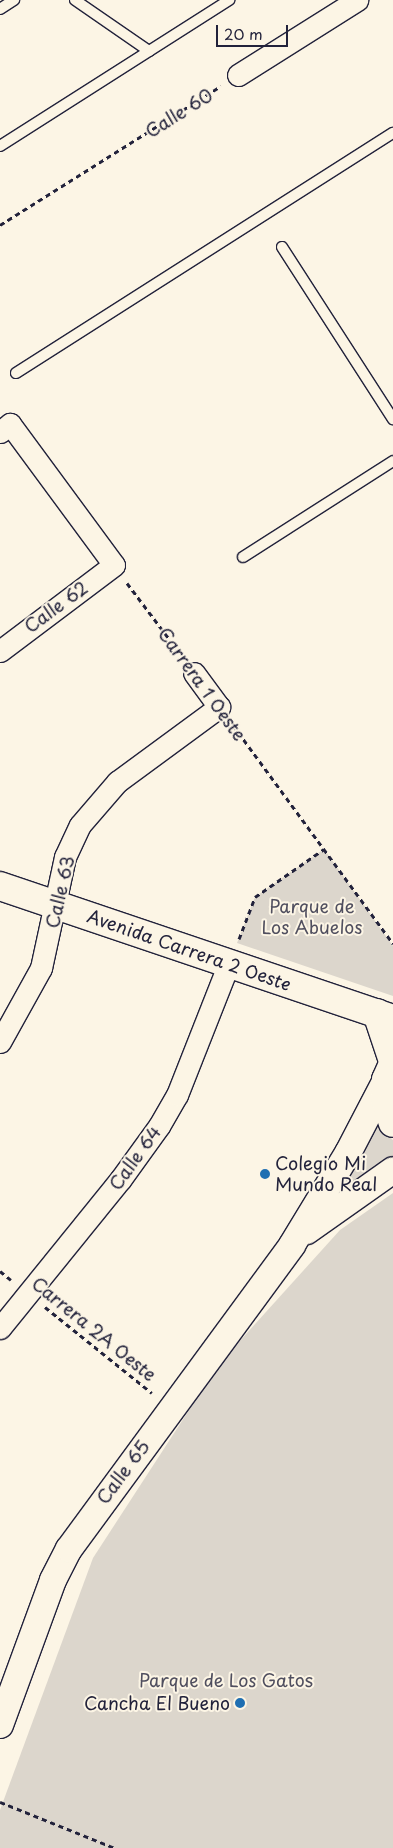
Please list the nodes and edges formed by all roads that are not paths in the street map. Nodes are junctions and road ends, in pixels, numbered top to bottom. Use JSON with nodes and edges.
{"nodes":[{"id":1,"x":14,"y":0,"type":"edge"},
{"id":2,"x":75,"y":0,"type":"edge"},
{"id":3,"x":229,"y":0,"type":"edge"},
{"id":4,"x":357,"y":0,"type":"edge"},
{"id":5,"x":0,"y":9,"type":"edge"},
{"id":6,"x":148,"y":51,"type":"junction"},
{"id":7,"x":238,"y":75,"type":"road end"},
{"id":8,"x":393,"y":133,"type":"edge"},
{"id":9,"x":0,"y":146,"type":"edge"},
{"id":10,"x":282,"y":247,"type":"dead end"},
{"id":11,"x":16,"y":373,"type":"dead end"},
{"id":12,"x":393,"y":419,"type":"edge"},
{"id":13,"x":5,"y":428,"type":"edge"},
{"id":14,"x":393,"y":461,"type":"edge"},
{"id":15,"x":243,"y":557,"type":"dead end"},
{"id":16,"x":0,"y":651,"type":"edge"},
{"id":17,"x":194,"y":673,"type":"road end"},
{"id":18,"x":219,"y":706,"type":"joint"},
{"id":19,"x":0,"y":886,"type":"edge"},
{"id":20,"x":56,"y":905,"type":"junction"},
{"id":21,"x":233,"y":953,"type":"junction"},
{"id":22,"x":385,"y":1016,"type":"edge"},
{"id":23,"x":0,"y":1042,"type":"edge"},
{"id":24,"x":391,"y":1068,"type":"edge"},
{"id":25,"x":393,"y":1122,"type":"edge"},
{"id":26,"x":393,"y":1170,"type":"edge"},
{"id":27,"x":292,"y":1245,"type":"junction"},
{"id":28,"x":0,"y":1328,"type":"edge"},
{"id":29,"x":0,"y":1726,"type":"edge"}],
"edges":[{"from":1,"to":5,"type":"lane"},
{"from":2,"to":6,"type":"lane"},
{"from":3,"to":6,"type":"lane"},
{"from":4,"to":7,"type":"street"},
{"from":6,"to":9,"type":"lane"},
{"from":8,"to":11,"type":"lane"},
{"from":10,"to":12,"type":"lane"},
{"from":13,"to":16,"type":"street","name":"Calle 62"},
{"from":14,"to":15,"type":"lane"},
{"from":17,"to":18,"type":"street","name":"Carrera 1 Oeste"},
{"from":18,"to":20,"type":"street","name":"Calle 63"},
{"from":19,"to":20,"type":"main road","name":"Avenida Carrera 2 Oeste"},
{"from":20,"to":21,"type":"main road","name":"Avenida Carrera 2 Oeste"},
{"from":20,"to":23,"type":"street","name":"Calle 63"},
{"from":21,"to":22,"type":"main road","name":"Avenida Carrera 2 Oeste"},
{"from":21,"to":28,"type":"street","name":"Calle 64"},
{"from":22,"to":24,"type":"main road","name":"Avenida Carrera 2 Oeste"},
{"from":24,"to":25,"type":"main road","name":"Avenida Carrera 2 Oeste"},
{"from":24,"to":27,"type":"street","name":"Calle 65"},
{"from":26,"to":27,"type":"street","name":"Calle 65"},
{"from":27,"to":29,"type":"street","name":"Calle 65"}]}
